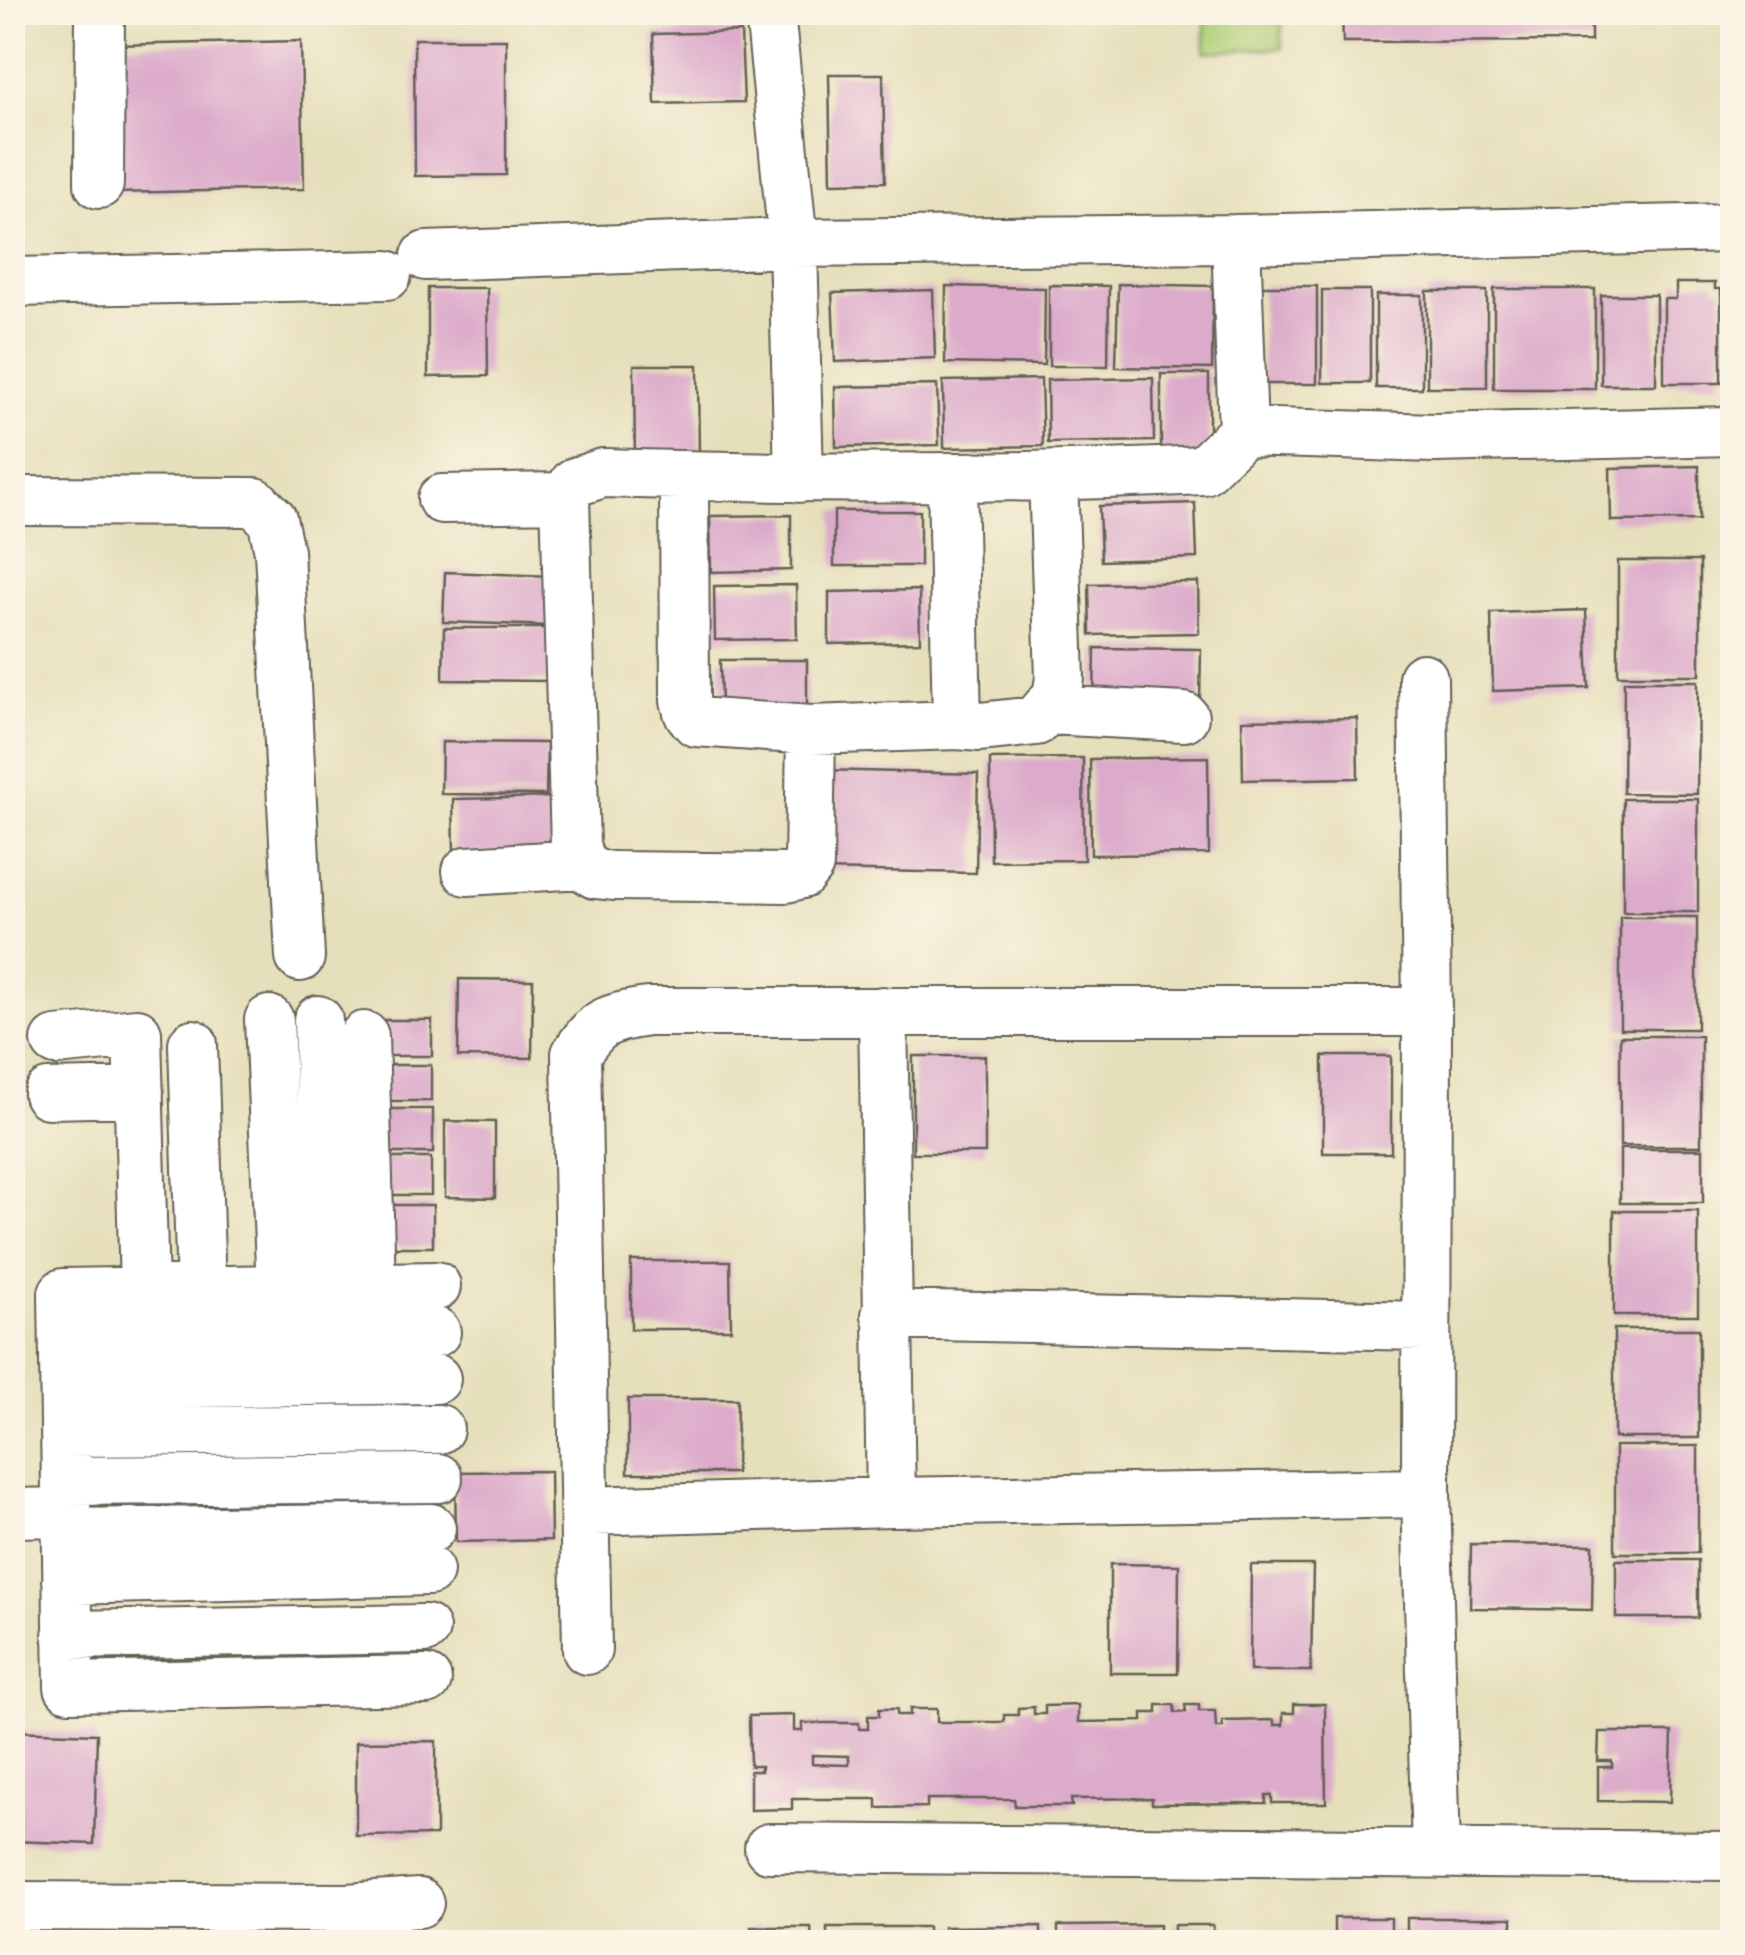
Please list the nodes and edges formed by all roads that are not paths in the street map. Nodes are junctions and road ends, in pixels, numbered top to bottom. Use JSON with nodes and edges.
{"nodes":[{"id":1,"x":100,"y":12,"type":"edge"},
{"id":2,"x":770,"y":12,"type":"edge"},
{"id":3,"x":99,"y":184,"type":"dead end"},
{"id":4,"x":1732,"y":228,"type":"edge"},
{"id":5,"x":1236,"y":240,"type":"junction"},
{"id":6,"x":792,"y":243,"type":"junction"},
{"id":7,"x":12,"y":282,"type":"edge"},
{"id":8,"x":1732,"y":431,"type":"edge"},
{"id":9,"x":1242,"y":432,"type":"junction"},
{"id":10,"x":684,"y":475,"type":"junction"},
{"id":11,"x":1053,"y":477,"type":"junction"},
{"id":12,"x":799,"y":478,"type":"junction"},
{"id":13,"x":952,"y":478,"type":"junction"},
{"id":14,"x":565,"y":496,"type":"junction"},
{"id":15,"x":442,"y":499,"type":"dead end"},
{"id":16,"x":12,"y":501,"type":"edge"},
{"id":17,"x":1423,"y":678,"type":"dead end"},
{"id":18,"x":1048,"y":710,"type":"junction"},
{"id":19,"x":1184,"y":717,"type":"dead end"},
{"id":20,"x":957,"y":725,"type":"junction"},
{"id":21,"x":811,"y":730,"type":"junction"},
{"id":22,"x":580,"y":864,"type":"junction"},
{"id":23,"x":467,"y":871,"type":"dead end"},
{"id":24,"x":300,"y":957,"type":"dead end"},
{"id":25,"x":884,"y":1011,"type":"junction"},
{"id":26,"x":1427,"y":1012,"type":"junction"},
{"id":27,"x":269,"y":1020,"type":"dead end"},
{"id":28,"x":318,"y":1020,"type":"dead end"},
{"id":29,"x":364,"y":1036,"type":"dead end"},
{"id":30,"x":56,"y":1041,"type":"dead end"},
{"id":31,"x":192,"y":1044,"type":"dead end"},
{"id":32,"x":240,"y":1083,"type":"dead end"},
{"id":33,"x":138,"y":1092,"type":"junction"},
{"id":34,"x":48,"y":1094,"type":"dead end"},
{"id":35,"x":349,"y":1287,"type":"junction"},
{"id":36,"x":243,"y":1289,"type":"junction"},
{"id":37,"x":144,"y":1291,"type":"junction"},
{"id":38,"x":886,"y":1315,"type":"junction"},
{"id":39,"x":1424,"y":1326,"type":"junction"},
{"id":40,"x":64,"y":1362,"type":"junction"},
{"id":41,"x":436,"y":1379,"type":"dead end"},
{"id":42,"x":439,"y":1429,"type":"dead end"},
{"id":43,"x":65,"y":1432,"type":"junction"},
{"id":44,"x":438,"y":1478,"type":"dead end"},
{"id":45,"x":1426,"y":1494,"type":"junction"},
{"id":46,"x":891,"y":1502,"type":"junction"},
{"id":47,"x":66,"y":1509,"type":"junction"},
{"id":48,"x":585,"y":1511,"type":"junction"},
{"id":49,"x":12,"y":1513,"type":"edge"},
{"id":50,"x":67,"y":1580,"type":"junction"},
{"id":51,"x":426,"y":1629,"type":"dead end"},
{"id":52,"x":68,"y":1635,"type":"junction"},
{"id":53,"x":587,"y":1650,"type":"dead end"},
{"id":54,"x":426,"y":1680,"type":"dead end"},
{"id":55,"x":769,"y":1848,"type":"dead end"},
{"id":56,"x":1436,"y":1852,"type":"junction"},
{"id":57,"x":1732,"y":1856,"type":"edge"},
{"id":58,"x":419,"y":1904,"type":"dead end"},
{"id":59,"x":12,"y":1906,"type":"edge"}],
"edges":[{"from":1,"to":3,"type":"street"},
{"from":2,"to":6,"type":"street"},
{"from":4,"to":5,"type":"street"},
{"from":5,"to":6,"type":"street"},
{"from":5,"to":9,"type":"street"},
{"from":6,"to":7,"type":"street"},
{"from":6,"to":12,"type":"street"},
{"from":8,"to":9,"type":"street"},
{"from":9,"to":11,"type":"street"},
{"from":10,"to":12,"type":"street"},
{"from":10,"to":14,"type":"street"},
{"from":10,"to":21,"type":"street"},
{"from":11,"to":13,"type":"street"},
{"from":11,"to":18,"type":"street"},
{"from":12,"to":13,"type":"street"},
{"from":13,"to":20,"type":"street"},
{"from":14,"to":15,"type":"street"},
{"from":14,"to":22,"type":"street"},
{"from":16,"to":24,"type":"street"},
{"from":17,"to":26,"type":"street"},
{"from":18,"to":19,"type":"street"},
{"from":18,"to":20,"type":"street"},
{"from":20,"to":21,"type":"street"},
{"from":21,"to":22,"type":"street"},
{"from":22,"to":23,"type":"street"},
{"from":25,"to":26,"type":"street"},
{"from":25,"to":38,"type":"street"},
{"from":25,"to":48,"type":"street"},
{"from":26,"to":39,"type":"street"},
{"from":27,"to":36,"type":"street"},
{"from":28,"to":35,"type":"street"},
{"from":29,"to":35,"type":"street"},
{"from":30,"to":33,"type":"street"},
{"from":31,"to":36,"type":"street"},
{"from":32,"to":36,"type":"street"},
{"from":33,"to":34,"type":"street"},
{"from":33,"to":37,"type":"street"},
{"from":35,"to":36,"type":"street"},
{"from":35,"to":40,"type":"street"},
{"from":36,"to":37,"type":"street"},
{"from":37,"to":40,"type":"street"},
{"from":38,"to":39,"type":"street"},
{"from":38,"to":46,"type":"street"},
{"from":39,"to":45,"type":"street"},
{"from":40,"to":41,"type":"street"},
{"from":40,"to":43,"type":"street"},
{"from":42,"to":43,"type":"street"},
{"from":43,"to":47,"type":"street"},
{"from":44,"to":47,"type":"street"},
{"from":45,"to":46,"type":"street"},
{"from":45,"to":56,"type":"street"},
{"from":46,"to":48,"type":"street"},
{"from":47,"to":49,"type":"street"},
{"from":47,"to":50,"type":"street"},
{"from":47,"to":50,"type":"street"},
{"from":48,"to":53,"type":"street"},
{"from":50,"to":52,"type":"street"},
{"from":51,"to":52,"type":"street"},
{"from":52,"to":54,"type":"street"},
{"from":55,"to":56,"type":"street"},
{"from":56,"to":57,"type":"street"},
{"from":58,"to":59,"type":"street"}]}
